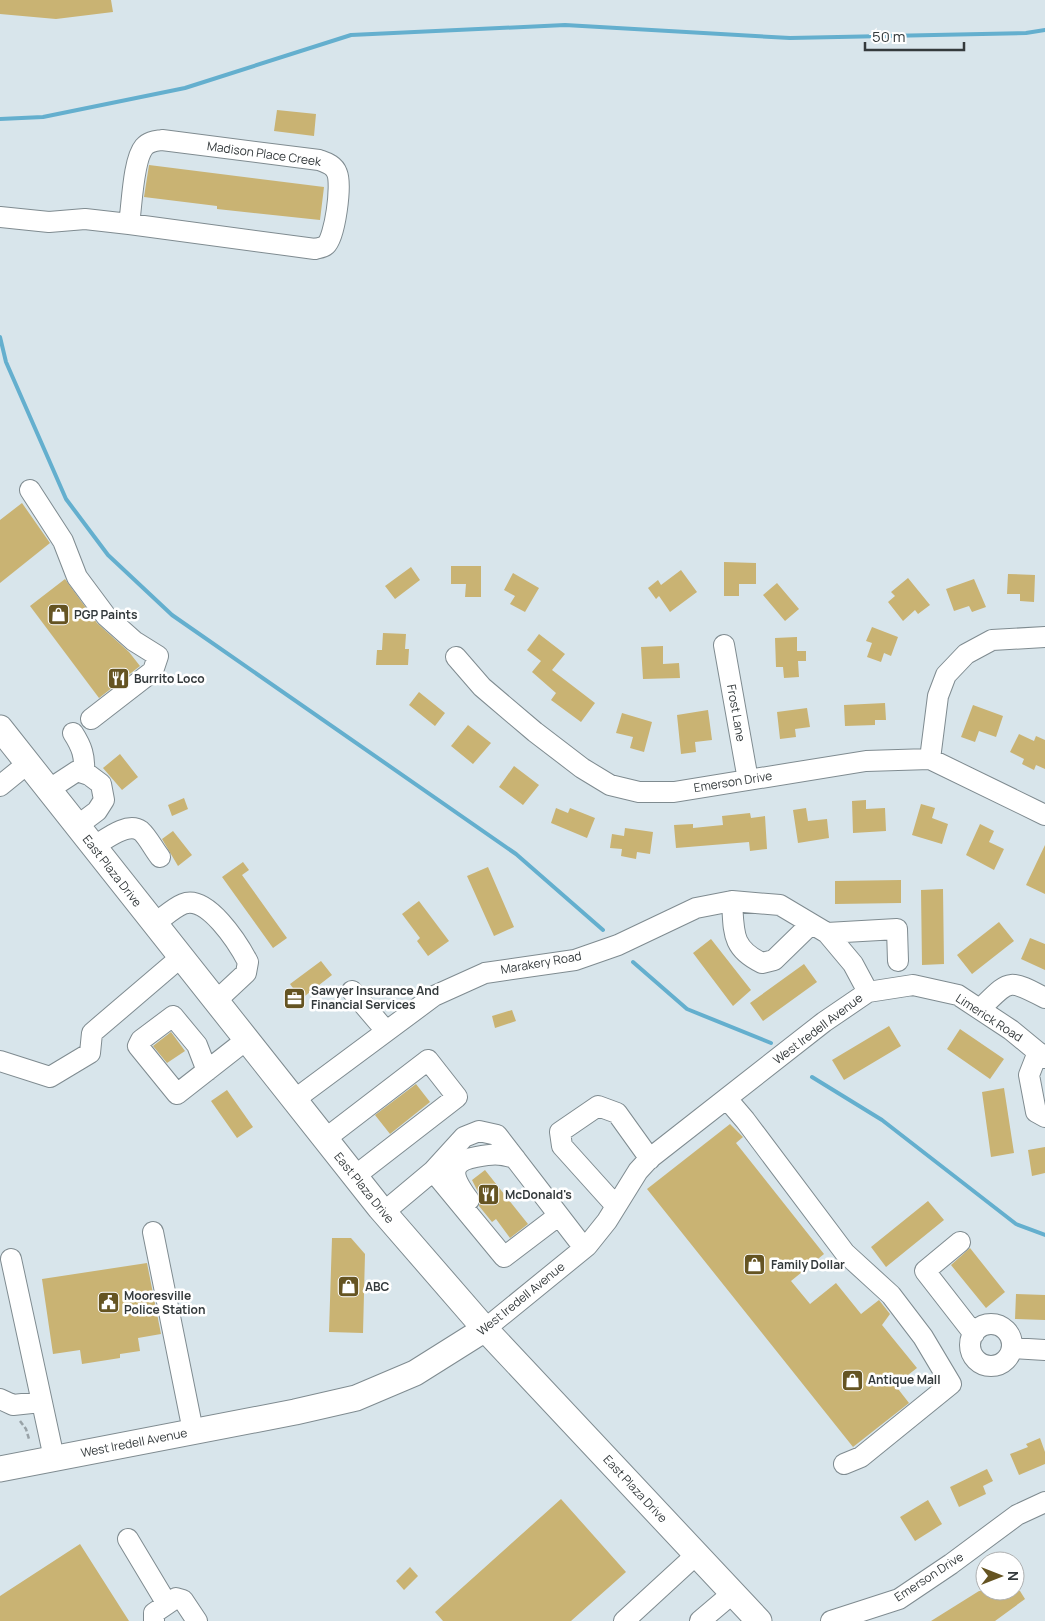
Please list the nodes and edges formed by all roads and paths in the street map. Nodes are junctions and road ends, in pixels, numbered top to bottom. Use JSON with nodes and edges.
{"nodes":[{"id":1,"x":0,"y":217,"type":"edge"},
{"id":2,"x":129,"y":224,"type":"junction"},
{"id":3,"x":30,"y":490,"type":"dead end"},
{"id":4,"x":1045,"y":637,"type":"edge"},
{"id":5,"x":724,"y":645,"type":"dead end"},
{"id":6,"x":456,"y":657,"type":"dead end"},
{"id":7,"x":91,"y":719,"type":"dead end"},
{"id":8,"x":0,"y":728,"type":"edge"},
{"id":9,"x":73,"y":733,"type":"dead end"},
{"id":10,"x":930,"y":759,"type":"junction"},
{"id":11,"x":27,"y":764,"type":"junction"},
{"id":12,"x":84,"y":773,"type":"junction"},
{"id":13,"x":748,"y":780,"type":"junction"},
{"id":14,"x":0,"y":786,"type":"edge"},
{"id":15,"x":48,"y":790,"type":"junction"},
{"id":16,"x":1045,"y":815,"type":"edge"},
{"id":17,"x":77,"y":826,"type":"junction"},
{"id":18,"x":93,"y":847,"type":"junction"},
{"id":19,"x":160,"y":857,"type":"dead end"},
{"id":20,"x":732,"y":901,"type":"junction"},
{"id":21,"x":154,"y":924,"type":"junction"},
{"id":22,"x":819,"y":928,"type":"junction"},
{"id":23,"x":180,"y":957,"type":"junction"},
{"id":24,"x":898,"y":961,"type":"dead end"},
{"id":25,"x":352,"y":991,"type":"dead end"},
{"id":26,"x":868,"y":992,"type":"junction"},
{"id":27,"x":1045,"y":998,"type":"edge"},
{"id":28,"x":216,"y":1001,"type":"junction"},
{"id":29,"x":980,"y":1009,"type":"junction"},
{"id":30,"x":386,"y":1031,"type":"junction"},
{"id":31,"x":246,"y":1040,"type":"junction"},
{"id":32,"x":1042,"y":1055,"type":"edge"},
{"id":33,"x":0,"y":1061,"type":"edge"},
{"id":34,"x":207,"y":1071,"type":"dead end"},
{"id":35,"x":727,"y":1099,"type":"junction"},
{"id":36,"x":294,"y":1100,"type":"junction"},
{"id":37,"x":1045,"y":1117,"type":"edge"},
{"id":38,"x":325,"y":1139,"type":"junction"},
{"id":39,"x":506,"y":1156,"type":"junction"},
{"id":40,"x":650,"y":1159,"type":"junction"},
{"id":41,"x":433,"y":1171,"type":"junction"},
{"id":42,"x":355,"y":1176,"type":"junction"},
{"id":43,"x":616,"y":1206,"type":"junction"},
{"id":44,"x":384,"y":1212,"type":"junction"},
{"id":45,"x":558,"y":1216,"type":"junction"},
{"id":46,"x":153,"y":1232,"type":"dead end"},
{"id":47,"x":960,"y":1242,"type":"dead end"},
{"id":48,"x":584,"y":1248,"type":"junction"},
{"id":49,"x":510,"y":1252,"type":"junction"},
{"id":50,"x":11,"y":1259,"type":"dead end"},
{"id":51,"x":485,"y":1329,"type":"junction"},
{"id":52,"x":974,"y":1334,"type":"junction"},
{"id":53,"x":1012,"y":1348,"type":"junction"},
{"id":54,"x":1045,"y":1350,"type":"edge"},
{"id":55,"x":0,"y":1399,"type":"edge"},
{"id":56,"x":42,"y":1402,"type":"junction"},
{"id":57,"x":17,"y":1419,"type":"dead end"},
{"id":58,"x":193,"y":1431,"type":"junction"},
{"id":59,"x":29,"y":1440,"type":"dead end"},
{"id":60,"x":54,"y":1458,"type":"junction"},
{"id":61,"x":844,"y":1464,"type":"dead end"},
{"id":62,"x":0,"y":1469,"type":"edge"},
{"id":63,"x":1045,"y":1502,"type":"edge"},
{"id":64,"x":128,"y":1539,"type":"dead end"},
{"id":65,"x":697,"y":1554,"type":"junction"},
{"id":66,"x":733,"y":1593,"type":"junction"},
{"id":67,"x":167,"y":1604,"type":"junction"},
{"id":68,"x":154,"y":1621,"type":"edge"},
{"id":69,"x":197,"y":1621,"type":"edge"},
{"id":70,"x":624,"y":1621,"type":"edge"},
{"id":71,"x":700,"y":1621,"type":"edge"},
{"id":72,"x":759,"y":1621,"type":"edge"},
{"id":73,"x":831,"y":1621,"type":"edge"}],
"edges":[{"from":1,"to":2,"type":"street"},
{"from":2,"to":2,"type":"street","name":"Madison Place Creek"},
{"from":3,"to":7,"type":"street"},
{"from":4,"to":10,"type":"street"},
{"from":5,"to":13,"type":"street","name":"Frost Lane"},
{"from":6,"to":13,"type":"street","name":"Emerson Drive"},
{"from":8,"to":11,"type":"main road","name":"East Plaza Drive"},
{"from":9,"to":12,"type":"street"},
{"from":10,"to":13,"type":"street","name":"Emerson Drive"},
{"from":10,"to":16,"type":"street","name":"Emerson Drive"},
{"from":11,"to":14,"type":"street"},
{"from":11,"to":15,"type":"main road","name":"East Plaza Drive"},
{"from":12,"to":15,"type":"street"},
{"from":12,"to":17,"type":"street"},
{"from":15,"to":17,"type":"main road","name":"East Plaza Drive"},
{"from":17,"to":18,"type":"main road","name":"East Plaza Drive"},
{"from":18,"to":19,"type":"street"},
{"from":18,"to":21,"type":"main road","name":"East Plaza Drive"},
{"from":20,"to":22,"type":"street","name":"Marakery Road"},
{"from":20,"to":22,"type":"street"},
{"from":20,"to":30,"type":"street","name":"Marakery Road"},
{"from":21,"to":23,"type":"main road","name":"East Plaza Drive"},
{"from":21,"to":28,"type":"street"},
{"from":22,"to":24,"type":"street"},
{"from":22,"to":26,"type":"street","name":"Marakery Road"},
{"from":23,"to":28,"type":"main road","name":"East Plaza Drive"},
{"from":23,"to":33,"type":"street"},
{"from":25,"to":30,"type":"street"},
{"from":26,"to":29,"type":"street","name":"Limerick Road"},
{"from":26,"to":35,"type":"street","name":"West Iredell Avenue"},
{"from":27,"to":29,"type":"street"},
{"from":28,"to":31,"type":"main road","name":"East Plaza Drive"},
{"from":29,"to":32,"type":"street","name":"Limerick Road"},
{"from":30,"to":36,"type":"street","name":"Marakery Road"},
{"from":31,"to":34,"type":"street"},
{"from":31,"to":36,"type":"main road","name":"East Plaza Drive"},
{"from":32,"to":37,"type":"street"},
{"from":35,"to":40,"type":"street","name":"West Iredell Avenue"},
{"from":35,"to":61,"type":"street"},
{"from":36,"to":38,"type":"main road","name":"East Plaza Drive"},
{"from":38,"to":42,"type":"main road","name":"East Plaza Drive"},
{"from":38,"to":42,"type":"street"},
{"from":39,"to":41,"type":"street"},
{"from":39,"to":45,"type":"street"},
{"from":39,"to":49,"type":"street"},
{"from":40,"to":43,"type":"street","name":"West Iredell Avenue"},
{"from":40,"to":43,"type":"street"},
{"from":41,"to":44,"type":"street"},
{"from":41,"to":49,"type":"street"},
{"from":42,"to":44,"type":"main road","name":"East Plaza Drive"},
{"from":43,"to":48,"type":"street","name":"West Iredell Avenue"},
{"from":44,"to":51,"type":"main road","name":"East Plaza Drive"},
{"from":45,"to":48,"type":"street"},
{"from":45,"to":49,"type":"street"},
{"from":46,"to":58,"type":"street"},
{"from":47,"to":52,"type":"street"},
{"from":48,"to":51,"type":"street","name":"West Iredell Avenue"},
{"from":50,"to":56,"type":"street"},
{"from":51,"to":58,"type":"main road","name":"West Iredell Avenue"},
{"from":51,"to":65,"type":"main road","name":"East Plaza Drive"},
{"from":52,"to":53,"type":"street"},
{"from":52,"to":53,"type":"street"},
{"from":53,"to":54,"type":"street"},
{"from":55,"to":56,"type":"street"},
{"from":56,"to":60,"type":"street"},
{"from":57,"to":59,"type":"path"},
{"from":58,"to":60,"type":"main road","name":"West Iredell Avenue"},
{"from":60,"to":62,"type":"main road","name":"West Iredell Avenue"},
{"from":63,"to":73,"type":"street","name":"Emerson Drive"},
{"from":64,"to":67,"type":"street"},
{"from":65,"to":66,"type":"main road","name":"East Plaza Drive"},
{"from":65,"to":70,"type":"street"},
{"from":66,"to":71,"type":"street"},
{"from":66,"to":72,"type":"main road","name":"East Plaza Drive"},
{"from":67,"to":68,"type":"street"},
{"from":67,"to":69,"type":"street"}]}
